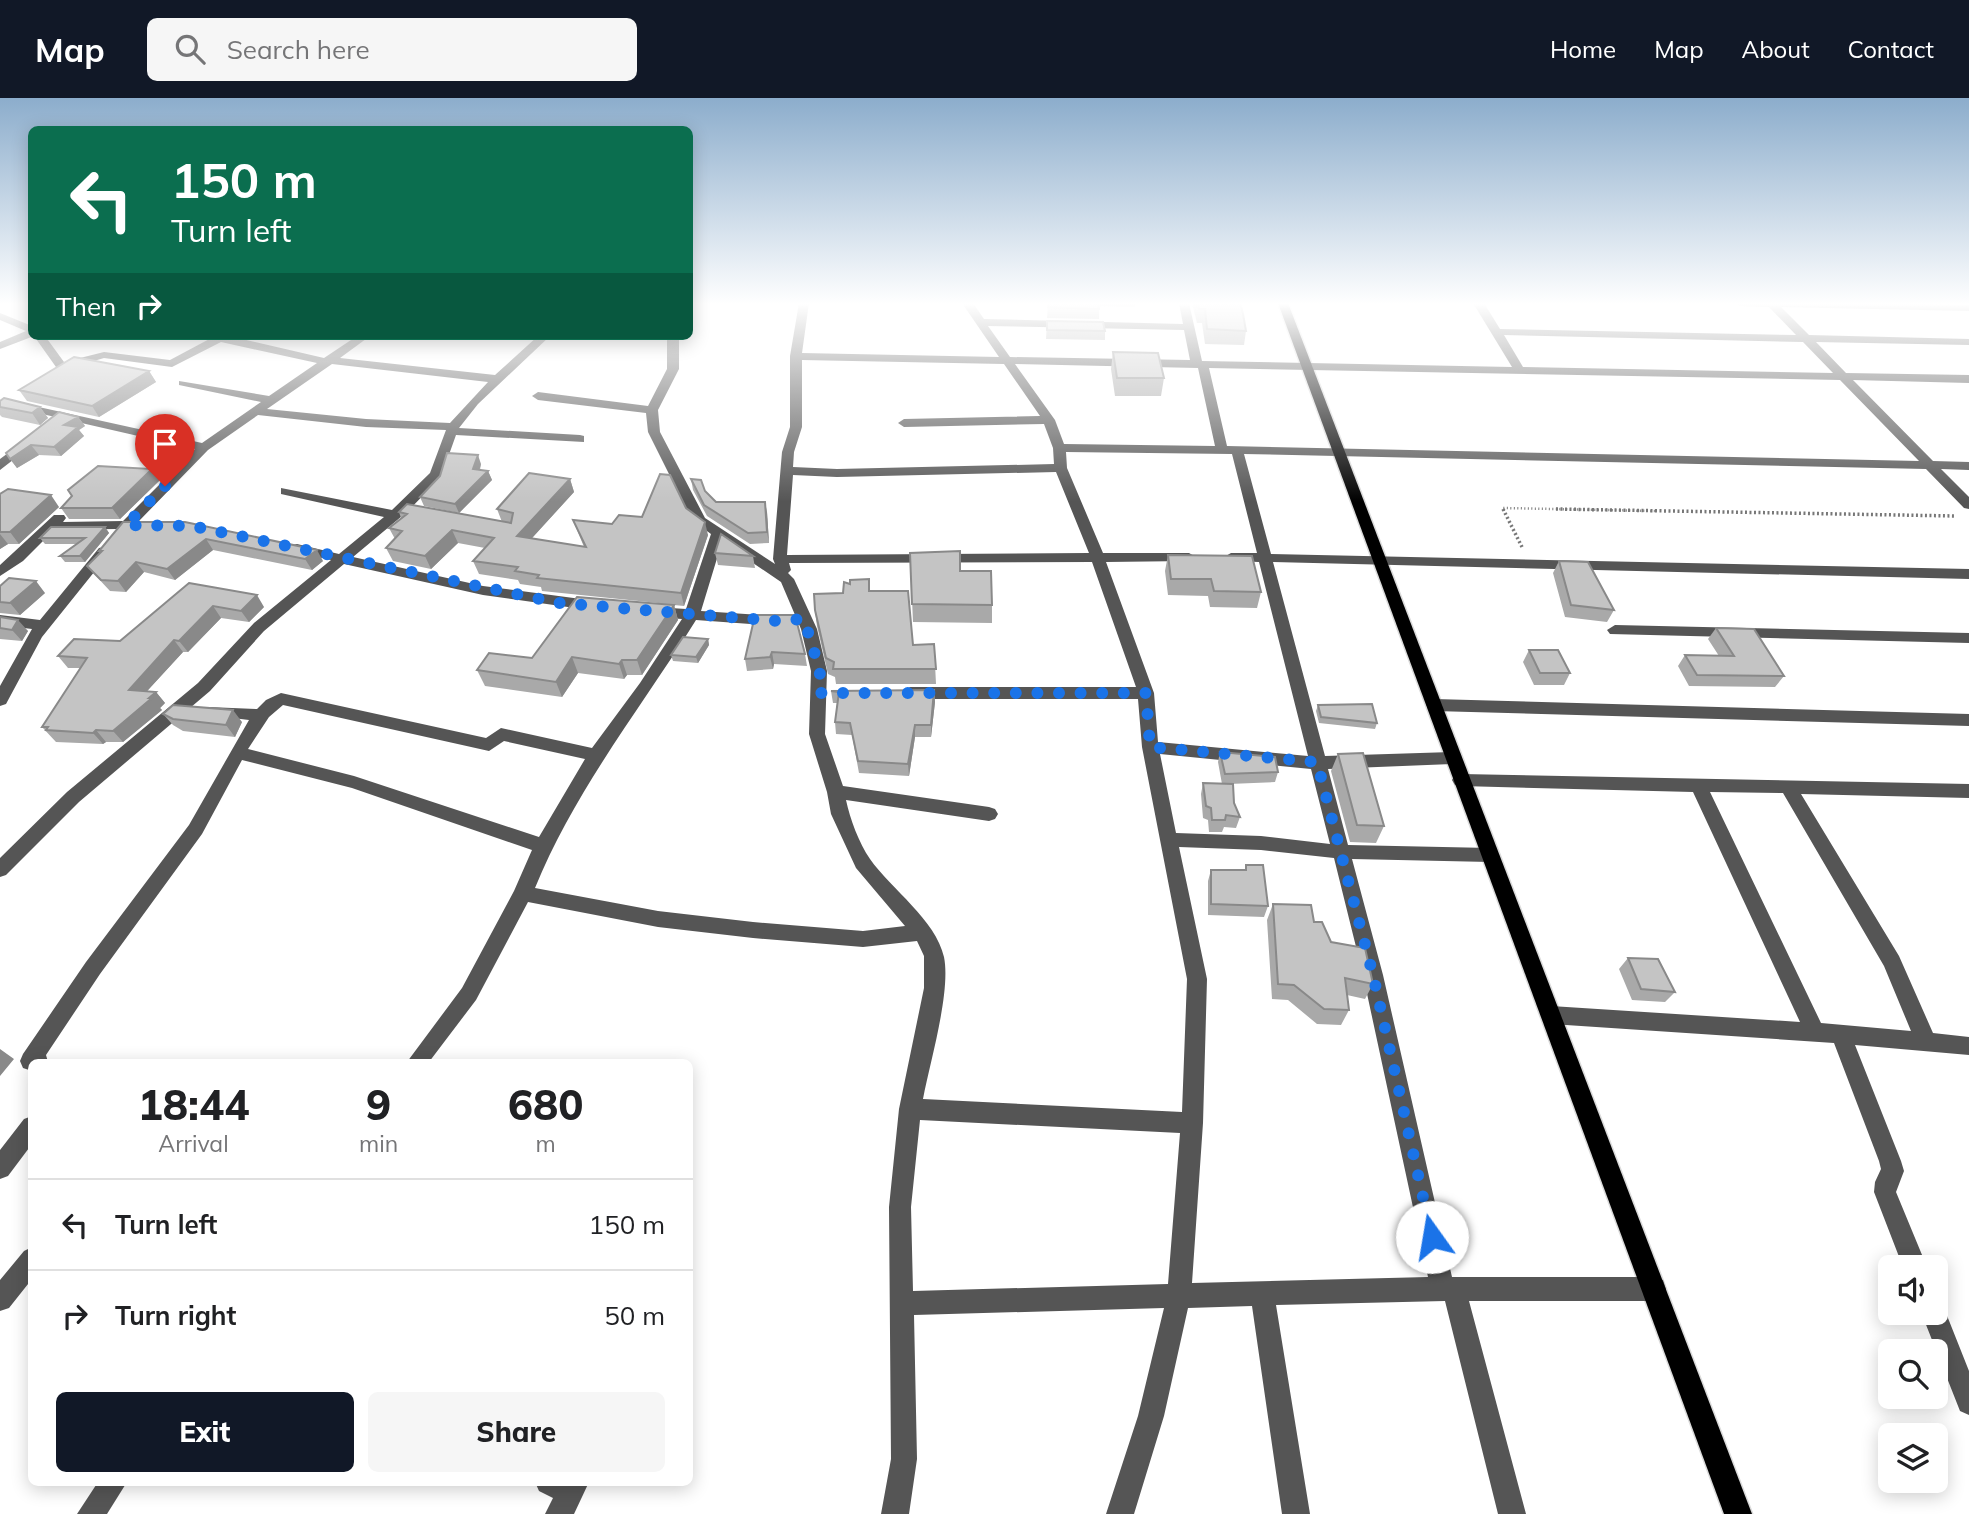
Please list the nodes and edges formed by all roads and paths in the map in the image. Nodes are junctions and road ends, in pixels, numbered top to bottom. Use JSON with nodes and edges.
{"nodes":[{"id":1,"x":61,"y":369,"type":"edge"},
{"id":2,"x":315,"y":369,"type":"edge"},
{"id":3,"x":394,"y":369,"type":"edge"},
{"id":4,"x":509,"y":369,"type":"edge"},
{"id":5,"x":673,"y":369,"type":"edge"},
{"id":6,"x":796,"y":369,"type":"edge"},
{"id":7,"x":1014,"y":369,"type":"edge"},
{"id":8,"x":1201,"y":369,"type":"edge"},
{"id":9,"x":1308,"y":369,"type":"edge"},
{"id":10,"x":1523,"y":369,"type":"edge"},
{"id":11,"x":1836,"y":369,"type":"edge"},
{"id":12,"x":1843,"y":376,"type":"junction"},
{"id":13,"x":498,"y":379,"type":"junction"},
{"id":14,"x":1969,"y":379,"type":"edge"},
{"id":15,"x":44,"y":382,"type":"edge"},
{"id":16,"x":183,"y":383,"type":"dead end"},
{"id":17,"x":21,"y":396,"type":"edge"},
{"id":18,"x":538,"y":397,"type":"dead end"},
{"id":19,"x":271,"y":400,"type":"junction"},
{"id":20,"x":652,"y":410,"type":"junction"},
{"id":21,"x":257,"y":411,"type":"junction"},
{"id":22,"x":1049,"y":420,"type":"junction"},
{"id":23,"x":904,"y":423,"type":"dead end"},
{"id":24,"x":452,"y":429,"type":"junction"},
{"id":25,"x":34,"y":437,"type":"edge"},
{"id":26,"x":580,"y":439,"type":"dead end"},
{"id":27,"x":204,"y":447,"type":"junction"},
{"id":28,"x":1059,"y":448,"type":"junction"},
{"id":29,"x":1229,"y":450,"type":"junction"},
{"id":30,"x":1339,"y":452,"type":"junction"},
{"id":31,"x":1930,"y":465,"type":"junction"},
{"id":32,"x":0,"y":466,"type":"edge"},
{"id":33,"x":1969,"y":466,"type":"edge"},
{"id":34,"x":1061,"y":468,"type":"junction"},
{"id":35,"x":786,"y":471,"type":"junction"},
{"id":36,"x":286,"y":491,"type":"dead end"},
{"id":37,"x":1969,"y":505,"type":"edge"},
{"id":38,"x":71,"y":507,"type":"edge"},
{"id":39,"x":405,"y":511,"type":"junction"},
{"id":40,"x":1969,"y":516,"type":"edge"},
{"id":41,"x":126,"y":525,"type":"junction"},
{"id":42,"x":51,"y":526,"type":"junction"},
{"id":43,"x":152,"y":526,"type":"edge"},
{"id":44,"x":718,"y":533,"type":"junction"},
{"id":45,"x":277,"y":543,"type":"edge"},
{"id":46,"x":341,"y":558,"type":"junction"},
{"id":47,"x":1098,"y":558,"type":"junction"},
{"id":48,"x":1264,"y":558,"type":"junction"},
{"id":49,"x":780,"y":559,"type":"junction"},
{"id":50,"x":1379,"y":559,"type":"junction"},
{"id":51,"x":1529,"y":563,"type":"junction"},
{"id":52,"x":0,"y":572,"type":"edge"},
{"id":53,"x":1969,"y":574,"type":"edge"},
{"id":54,"x":787,"y":579,"type":"junction"},
{"id":55,"x":612,"y":608,"type":"edge"},
{"id":56,"x":639,"y":610,"type":"edge"},
{"id":57,"x":692,"y":615,"type":"junction"},
{"id":58,"x":804,"y":619,"type":"junction"},
{"id":59,"x":0,"y":620,"type":"edge"},
{"id":60,"x":44,"y":626,"type":"junction"},
{"id":61,"x":1615,"y":630,"type":"dead end"},
{"id":62,"x":1969,"y":638,"type":"edge"},
{"id":63,"x":887,"y":693,"type":"edge"},
{"id":64,"x":1146,"y":693,"type":"junction"},
{"id":65,"x":0,"y":700,"type":"edge"},
{"id":66,"x":1434,"y":705,"type":"junction"},
{"id":67,"x":179,"y":708,"type":"junction"},
{"id":68,"x":261,"y":715,"type":"junction"},
{"id":69,"x":1969,"y":720,"type":"edge"},
{"id":70,"x":1150,"y":747,"type":"junction"},
{"id":71,"x":238,"y":753,"type":"junction"},
{"id":72,"x":596,"y":755,"type":"junction"},
{"id":73,"x":1452,"y":758,"type":"junction"},
{"id":74,"x":1317,"y":762,"type":"junction"},
{"id":75,"x":1461,"y":780,"type":"junction"},
{"id":76,"x":1698,"y":784,"type":"junction"},
{"id":77,"x":1788,"y":787,"type":"junction"},
{"id":78,"x":1969,"y":790,"type":"edge"},
{"id":79,"x":836,"y":792,"type":"junction"},
{"id":80,"x":989,"y":814,"type":"dead end"},
{"id":81,"x":1168,"y":840,"type":"junction"},
{"id":82,"x":543,"y":846,"type":"junction"},
{"id":83,"x":1341,"y":852,"type":"junction"},
{"id":84,"x":1490,"y":855,"type":"junction"},
{"id":85,"x":0,"y":870,"type":"edge"},
{"id":86,"x":523,"y":893,"type":"junction"},
{"id":87,"x":922,"y":932,"type":"junction"},
{"id":88,"x":1550,"y":1015,"type":"junction"},
{"id":89,"x":1815,"y":1033,"type":"junction"},
{"id":90,"x":1841,"y":1034,"type":"junction"},
{"id":91,"x":1926,"y":1042,"type":"junction"},
{"id":92,"x":1969,"y":1046,"type":"edge"},
{"id":93,"x":31,"y":1059,"type":"edge"},
{"id":94,"x":418,"y":1059,"type":"edge"},
{"id":95,"x":910,"y":1109,"type":"junction"},
{"id":96,"x":1192,"y":1123,"type":"junction"},
{"id":97,"x":28,"y":1131,"type":"edge"},
{"id":98,"x":0,"y":1168,"type":"edge"},
{"id":99,"x":1910,"y":1255,"type":"edge"},
{"id":100,"x":28,"y":1264,"type":"edge"},
{"id":101,"x":1448,"y":1289,"type":"junction"},
{"id":102,"x":1654,"y":1289,"type":"junction"},
{"id":103,"x":1262,"y":1294,"type":"junction"},
{"id":104,"x":1180,"y":1295,"type":"junction"},
{"id":105,"x":0,"y":1299,"type":"edge"},
{"id":106,"x":902,"y":1303,"type":"junction"},
{"id":107,"x":1938,"y":1325,"type":"edge"},
{"id":108,"x":1969,"y":1402,"type":"edge"},
{"id":109,"x":111,"y":1486,"type":"edge"},
{"id":110,"x":91,"y":1514,"type":"edge"},
{"id":111,"x":895,"y":1514,"type":"edge"},
{"id":112,"x":1120,"y":1514,"type":"edge"},
{"id":113,"x":1296,"y":1514,"type":"edge"},
{"id":114,"x":1512,"y":1514,"type":"edge"},
{"id":115,"x":1738,"y":1514,"type":"edge"}],
"edges":[{"from":1,"to":15,"type":"street"},
{"from":2,"to":19,"type":"street"},
{"from":3,"to":13,"type":"street"},
{"from":4,"to":13,"type":"street"},
{"from":5,"to":20,"type":"street"},
{"from":6,"to":35,"type":"street"},
{"from":7,"to":22,"type":"street"},
{"from":8,"to":29,"type":"street"},
{"from":9,"to":30,"type":"main road"},
{"from":10,"to":12,"type":"street"},
{"from":11,"to":12,"type":"street"},
{"from":12,"to":14,"type":"street"},
{"from":12,"to":31,"type":"street"},
{"from":13,"to":24,"type":"street"},
{"from":16,"to":19,"type":"street"},
{"from":17,"to":27,"type":"street"},
{"from":18,"to":20,"type":"street"},
{"from":19,"to":21,"type":"street"},
{"from":20,"to":44,"type":"street"},
{"from":21,"to":24,"type":"street"},
{"from":21,"to":27,"type":"street"},
{"from":22,"to":23,"type":"street"},
{"from":22,"to":28,"type":"street"},
{"from":24,"to":26,"type":"street"},
{"from":24,"to":39,"type":"street"},
{"from":25,"to":32,"type":"street"},
{"from":27,"to":41,"type":"street"},
{"from":28,"to":29,"type":"street"},
{"from":28,"to":34,"type":"street"},
{"from":29,"to":30,"type":"street"},
{"from":29,"to":48,"type":"street"},
{"from":30,"to":31,"type":"street"},
{"from":30,"to":50,"type":"main road"},
{"from":31,"to":33,"type":"street"},
{"from":31,"to":37,"type":"street"},
{"from":34,"to":35,"type":"street"},
{"from":34,"to":47,"type":"street"},
{"from":35,"to":49,"type":"street"},
{"from":36,"to":39,"type":"street"},
{"from":38,"to":42,"type":"street"},
{"from":39,"to":46,"type":"street"},
{"from":40,"to":51,"type":"path"},
{"from":41,"to":42,"type":"street"},
{"from":41,"to":43,"type":"street"},
{"from":41,"to":60,"type":"street"},
{"from":42,"to":52,"type":"street"},
{"from":44,"to":54,"type":"street"},
{"from":44,"to":57,"type":"street"},
{"from":45,"to":46,"type":"street"},
{"from":46,"to":55,"type":"street"},
{"from":46,"to":67,"type":"street"},
{"from":47,"to":48,"type":"street"},
{"from":47,"to":49,"type":"street"},
{"from":47,"to":64,"type":"street"},
{"from":48,"to":50,"type":"street"},
{"from":48,"to":74,"type":"street"},
{"from":49,"to":54,"type":"street"},
{"from":50,"to":51,"type":"street"},
{"from":50,"to":66,"type":"main road"},
{"from":51,"to":53,"type":"street"},
{"from":54,"to":58,"type":"street"},
{"from":56,"to":57,"type":"street"},
{"from":57,"to":58,"type":"street"},
{"from":57,"to":72,"type":"street"},
{"from":58,"to":79,"type":"street"},
{"from":59,"to":60,"type":"street"},
{"from":60,"to":65,"type":"street"},
{"from":61,"to":62,"type":"street"},
{"from":63,"to":64,"type":"street"},
{"from":64,"to":70,"type":"street"},
{"from":66,"to":69,"type":"street"},
{"from":66,"to":73,"type":"main road"},
{"from":67,"to":68,"type":"street"},
{"from":67,"to":85,"type":"street"},
{"from":68,"to":71,"type":"street"},
{"from":68,"to":72,"type":"street"},
{"from":70,"to":74,"type":"street"},
{"from":70,"to":81,"type":"street"},
{"from":71,"to":82,"type":"street"},
{"from":71,"to":93,"type":"street"},
{"from":72,"to":82,"type":"street"},
{"from":73,"to":74,"type":"street"},
{"from":73,"to":75,"type":"main road"},
{"from":74,"to":83,"type":"street"},
{"from":75,"to":76,"type":"street"},
{"from":75,"to":84,"type":"main road"},
{"from":76,"to":77,"type":"street"},
{"from":76,"to":89,"type":"street"},
{"from":77,"to":78,"type":"street"},
{"from":77,"to":91,"type":"street"},
{"from":79,"to":80,"type":"street"},
{"from":79,"to":87,"type":"street"},
{"from":81,"to":83,"type":"street"},
{"from":81,"to":96,"type":"street"},
{"from":82,"to":86,"type":"street"},
{"from":83,"to":84,"type":"street"},
{"from":83,"to":101,"type":"street"},
{"from":84,"to":88,"type":"main road"},
{"from":86,"to":87,"type":"street"},
{"from":86,"to":94,"type":"street"},
{"from":87,"to":95,"type":"street"},
{"from":88,"to":89,"type":"street"},
{"from":88,"to":102,"type":"main road"},
{"from":89,"to":90,"type":"street"},
{"from":90,"to":91,"type":"street"},
{"from":90,"to":99,"type":"street"},
{"from":91,"to":92,"type":"street"},
{"from":95,"to":96,"type":"street"},
{"from":95,"to":106,"type":"street"},
{"from":96,"to":104,"type":"street"},
{"from":97,"to":98,"type":"street"},
{"from":100,"to":105,"type":"street"},
{"from":101,"to":102,"type":"street"},
{"from":101,"to":103,"type":"street"},
{"from":101,"to":114,"type":"street"},
{"from":102,"to":115,"type":"main road"},
{"from":103,"to":104,"type":"street"},
{"from":103,"to":113,"type":"street"},
{"from":104,"to":106,"type":"street"},
{"from":104,"to":112,"type":"street"},
{"from":106,"to":111,"type":"street"},
{"from":107,"to":108,"type":"street"},
{"from":109,"to":110,"type":"street"}]}
